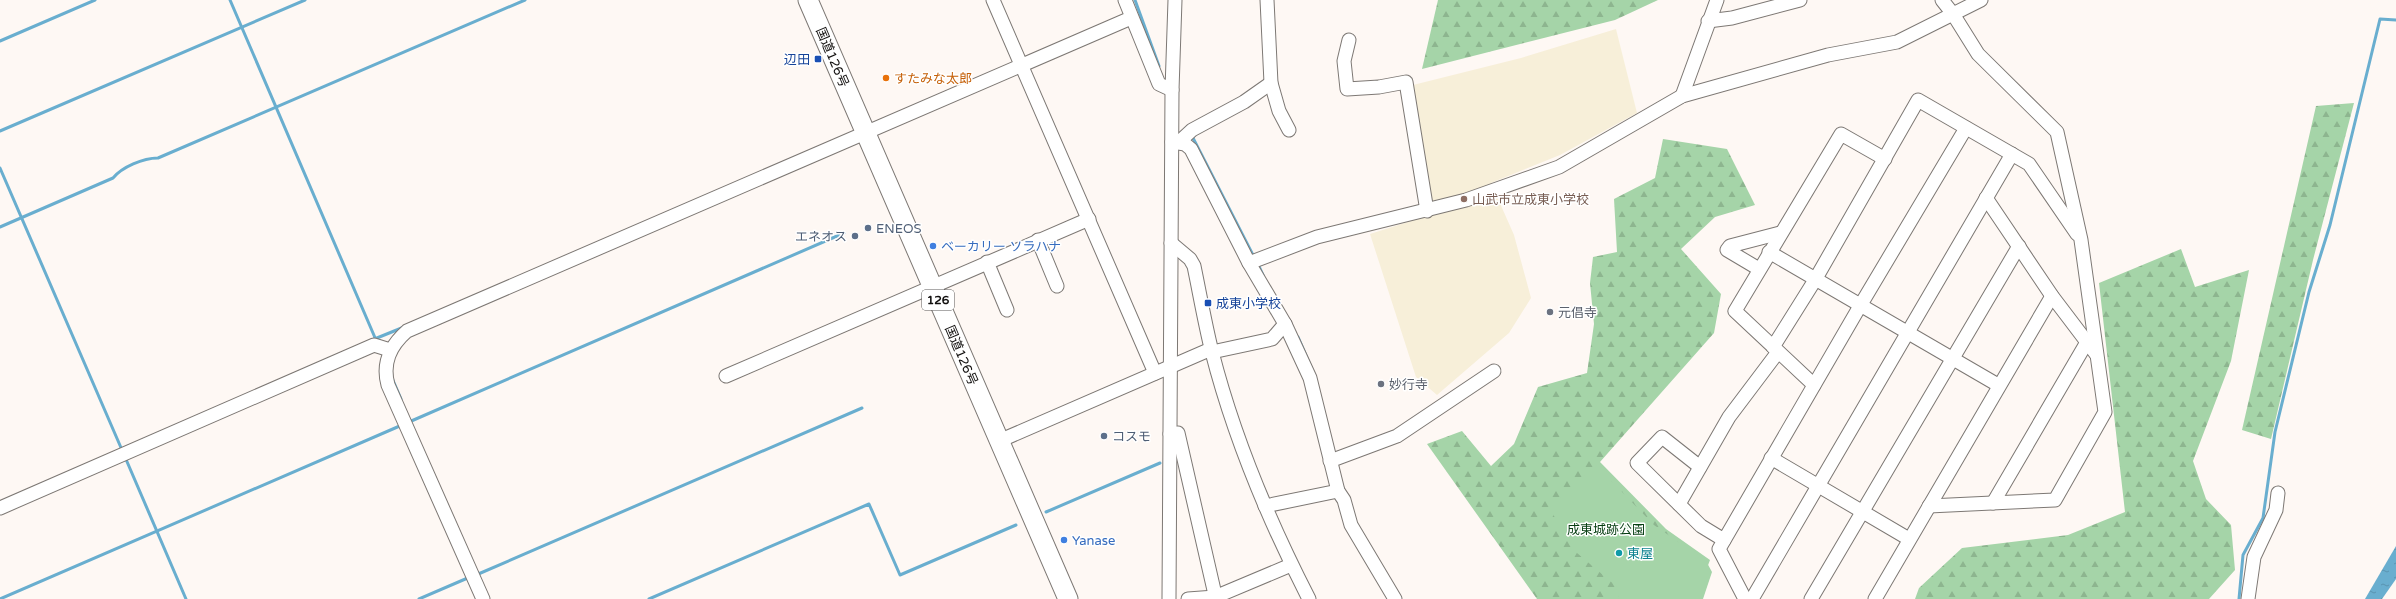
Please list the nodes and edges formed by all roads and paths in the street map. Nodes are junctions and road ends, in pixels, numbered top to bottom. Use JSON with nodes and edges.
{"nodes":[{"id":1,"x":808,"y":0,"type":"edge"},
{"id":2,"x":993,"y":0,"type":"edge"},
{"id":3,"x":1125,"y":0,"type":"edge"},
{"id":4,"x":1175,"y":0,"type":"edge"},
{"id":5,"x":1267,"y":0,"type":"edge"},
{"id":6,"x":1717,"y":0,"type":"edge"},
{"id":7,"x":1800,"y":0,"type":"edge"},
{"id":8,"x":1942,"y":0,"type":"edge"},
{"id":9,"x":1981,"y":0,"type":"edge"},
{"id":10,"x":1953,"y":14,"type":"junction"},
{"id":11,"x":1131,"y":18,"type":"junction"},
{"id":12,"x":1708,"y":21,"type":"junction"},
{"id":13,"x":1349,"y":40,"type":"dead end"},
{"id":14,"x":1021,"y":64,"type":"junction"},
{"id":15,"x":1270,"y":83,"type":"junction"},
{"id":16,"x":1172,"y":90,"type":"junction"},
{"id":17,"x":1682,"y":96,"type":"junction"},
{"id":18,"x":1966,"y":128,"type":"junction"},
{"id":19,"x":1289,"y":130,"type":"dead end"},
{"id":20,"x":865,"y":132,"type":"junction"},
{"id":21,"x":1175,"y":142,"type":"junction"},
{"id":22,"x":2012,"y":154,"type":"junction"},
{"id":23,"x":1885,"y":159,"type":"junction"},
{"id":24,"x":1986,"y":198,"type":"junction"},
{"id":25,"x":1427,"y":211,"type":"junction"},
{"id":26,"x":1089,"y":219,"type":"junction"},
{"id":27,"x":1780,"y":234,"type":"junction"},
{"id":28,"x":1038,"y":240,"type":"junction"},
{"id":29,"x":2081,"y":240,"type":"junction"},
{"id":30,"x":1172,"y":243,"type":"junction"},
{"id":31,"x":2019,"y":246,"type":"junction"},
{"id":32,"x":1769,"y":252,"type":"junction"},
{"id":33,"x":1254,"y":261,"type":"junction"},
{"id":34,"x":987,"y":262,"type":"junction"},
{"id":35,"x":1759,"y":269,"type":"junction"},
{"id":36,"x":1815,"y":280,"type":"junction"},
{"id":37,"x":932,"y":285,"type":"junction"},
{"id":38,"x":1057,"y":286,"type":"dead end"},
{"id":39,"x":2052,"y":296,"type":"junction"},
{"id":40,"x":1860,"y":306,"type":"junction"},
{"id":41,"x":1007,"y":310,"type":"dead end"},
{"id":42,"x":1285,"y":324,"type":"junction"},
{"id":43,"x":1908,"y":332,"type":"junction"},
{"id":44,"x":2087,"y":342,"type":"junction"},
{"id":45,"x":390,"y":350,"type":"junction"},
{"id":46,"x":1212,"y":350,"type":"junction"},
{"id":47,"x":1775,"y":350,"type":"junction"},
{"id":48,"x":2097,"y":356,"type":"junction"},
{"id":49,"x":1953,"y":359,"type":"junction"},
{"id":50,"x":1170,"y":366,"type":"junction"},
{"id":51,"x":1494,"y":372,"type":"dead end"},
{"id":52,"x":1155,"y":373,"type":"junction"},
{"id":53,"x":726,"y":376,"type":"dead end"},
{"id":54,"x":1814,"y":385,"type":"junction"},
{"id":55,"x":1998,"y":385,"type":"junction"},
{"id":56,"x":1170,"y":434,"type":"junction"},
{"id":57,"x":1000,"y":441,"type":"junction"},
{"id":58,"x":1772,"y":458,"type":"junction"},
{"id":59,"x":1330,"y":461,"type":"junction"},
{"id":60,"x":1700,"y":467,"type":"junction"},
{"id":61,"x":1818,"y":486,"type":"junction"},
{"id":62,"x":2278,"y":493,"type":"dead end"},
{"id":63,"x":1340,"y":494,"type":"junction"},
{"id":64,"x":1993,"y":503,"type":"junction"},
{"id":65,"x":1679,"y":504,"type":"junction"},
{"id":66,"x":1265,"y":506,"type":"junction"},
{"id":67,"x":1929,"y":506,"type":"junction"},
{"id":68,"x":0,"y":508,"type":"edge"},
{"id":69,"x":1863,"y":512,"type":"junction"},
{"id":70,"x":1909,"y":539,"type":"junction"},
{"id":71,"x":1724,"y":540,"type":"junction"},
{"id":72,"x":1291,"y":565,"type":"junction"},
{"id":73,"x":1215,"y":598,"type":"edge"},
{"id":74,"x":483,"y":599,"type":"edge"},
{"id":75,"x":1068,"y":599,"type":"edge"},
{"id":76,"x":1169,"y":599,"type":"edge"},
{"id":77,"x":1188,"y":599,"type":"edge"},
{"id":78,"x":1309,"y":599,"type":"edge"},
{"id":79,"x":1395,"y":599,"type":"edge"},
{"id":80,"x":1745,"y":599,"type":"edge"},
{"id":81,"x":1752,"y":599,"type":"edge"},
{"id":82,"x":1811,"y":599,"type":"edge"},
{"id":83,"x":1875,"y":599,"type":"edge"},
{"id":84,"x":2248,"y":599,"type":"edge"}],
"edges":[{"from":1,"to":20,"type":"highway","name":"国道126号","number":"126"},
{"from":2,"to":14,"type":"street"},
{"from":3,"to":11,"type":"street"},
{"from":4,"to":16,"type":"street"},
{"from":5,"to":15,"type":"street"},
{"from":6,"to":12,"type":"street"},
{"from":7,"to":12,"type":"street"},
{"from":8,"to":10,"type":"street"},
{"from":9,"to":10,"type":"street"},
{"from":10,"to":17,"type":"street"},
{"from":10,"to":29,"type":"street"},
{"from":11,"to":14,"type":"street"},
{"from":11,"to":16,"type":"street"},
{"from":12,"to":17,"type":"street"},
{"from":13,"to":25,"type":"street"},
{"from":14,"to":20,"type":"street"},
{"from":14,"to":26,"type":"street"},
{"from":15,"to":19,"type":"street"},
{"from":15,"to":21,"type":"street"},
{"from":16,"to":21,"type":"street"},
{"from":17,"to":25,"type":"street"},
{"from":18,"to":22,"type":"street"},
{"from":18,"to":23,"type":"street"},
{"from":18,"to":40,"type":"street"},
{"from":20,"to":37,"type":"highway","name":"国道126号","number":"126"},
{"from":20,"to":45,"type":"street"},
{"from":21,"to":30,"type":"street"},
{"from":21,"to":33,"type":"street"},
{"from":22,"to":24,"type":"street"},
{"from":22,"to":29,"type":"street"},
{"from":23,"to":27,"type":"street"},
{"from":23,"to":36,"type":"street"},
{"from":24,"to":31,"type":"street"},
{"from":24,"to":43,"type":"street"},
{"from":25,"to":33,"type":"street"},
{"from":26,"to":28,"type":"street"},
{"from":26,"to":52,"type":"street"},
{"from":27,"to":32,"type":"street"},
{"from":27,"to":35,"type":"street"},
{"from":28,"to":34,"type":"street"},
{"from":28,"to":38,"type":"street"},
{"from":29,"to":48,"type":"street"},
{"from":30,"to":46,"type":"street"},
{"from":30,"to":50,"type":"street"},
{"from":31,"to":39,"type":"street"},
{"from":31,"to":49,"type":"street"},
{"from":32,"to":35,"type":"street"},
{"from":32,"to":36,"type":"street"},
{"from":33,"to":42,"type":"street"},
{"from":34,"to":37,"type":"street"},
{"from":34,"to":41,"type":"street"},
{"from":35,"to":47,"type":"street"},
{"from":36,"to":40,"type":"street"},
{"from":36,"to":47,"type":"street"},
{"from":37,"to":53,"type":"street"},
{"from":37,"to":57,"type":"highway","name":"国道126号","number":"126"},
{"from":39,"to":44,"type":"street"},
{"from":39,"to":55,"type":"street"},
{"from":40,"to":43,"type":"street"},
{"from":40,"to":54,"type":"street"},
{"from":42,"to":46,"type":"street"},
{"from":42,"to":59,"type":"street"},
{"from":43,"to":49,"type":"street"},
{"from":43,"to":61,"type":"street"},
{"from":44,"to":48,"type":"street"},
{"from":44,"to":64,"type":"street"},
{"from":45,"to":68,"type":"street"},
{"from":45,"to":74,"type":"street"},
{"from":46,"to":50,"type":"street"},
{"from":46,"to":66,"type":"street"},
{"from":47,"to":54,"type":"street"},
{"from":47,"to":60,"type":"street"},
{"from":48,"to":64,"type":"street"},
{"from":49,"to":55,"type":"street"},
{"from":49,"to":69,"type":"street"},
{"from":50,"to":52,"type":"street"},
{"from":50,"to":56,"type":"street"},
{"from":51,"to":59,"type":"street"},
{"from":52,"to":57,"type":"street"},
{"from":54,"to":58,"type":"street"},
{"from":55,"to":67,"type":"street"},
{"from":56,"to":73,"type":"street"},
{"from":56,"to":76,"type":"street"},
{"from":57,"to":75,"type":"highway","name":"国道126号","number":"126"},
{"from":58,"to":61,"type":"street"},
{"from":58,"to":71,"type":"street"},
{"from":59,"to":63,"type":"street"},
{"from":60,"to":65,"type":"street"},
{"from":60,"to":65,"type":"street"},
{"from":61,"to":69,"type":"street"},
{"from":61,"to":81,"type":"street"},
{"from":62,"to":84,"type":"street"},
{"from":63,"to":66,"type":"street"},
{"from":63,"to":79,"type":"street"},
{"from":64,"to":67,"type":"street"},
{"from":65,"to":71,"type":"street"},
{"from":66,"to":72,"type":"street"},
{"from":67,"to":70,"type":"street"},
{"from":69,"to":70,"type":"street"},
{"from":69,"to":82,"type":"street"},
{"from":70,"to":83,"type":"street"},
{"from":71,"to":80,"type":"street"},
{"from":72,"to":73,"type":"street"},
{"from":72,"to":78,"type":"street"},
{"from":73,"to":77,"type":"street"}]}
